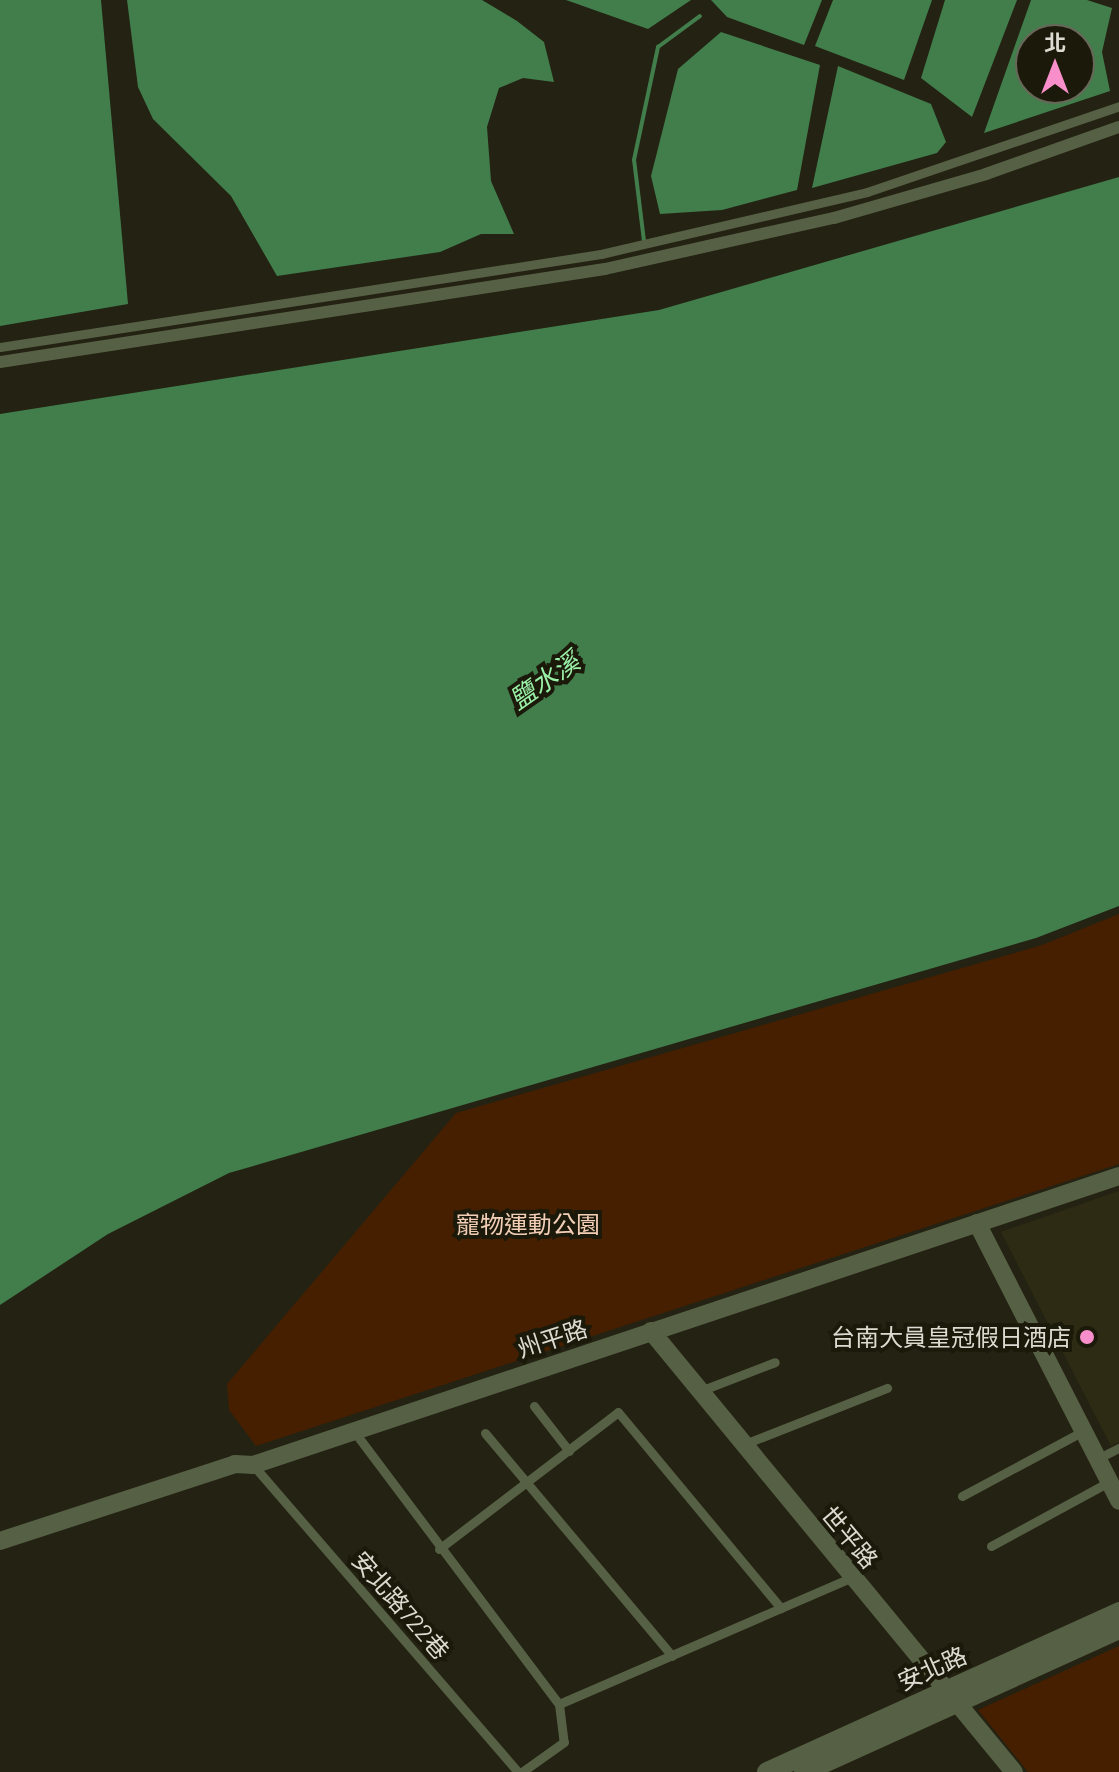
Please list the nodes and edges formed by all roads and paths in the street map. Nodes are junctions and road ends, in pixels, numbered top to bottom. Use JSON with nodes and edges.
{"nodes":[{"id":1,"x":1119,"y":106,"type":"edge"},
{"id":2,"x":1119,"y":127,"type":"edge"},
{"id":3,"x":0,"y":347,"type":"edge"},
{"id":4,"x":0,"y":362,"type":"edge"},
{"id":5,"x":1119,"y":1176,"type":"edge"},
{"id":6,"x":977,"y":1223,"type":"junction"},
{"id":7,"x":651,"y":1331,"type":"junction"},
{"id":8,"x":775,"y":1362,"type":"dead end"},
{"id":9,"x":887,"y":1388,"type":"dead end"},
{"id":10,"x":697,"y":1392,"type":"junction"},
{"id":11,"x":534,"y":1406,"type":"dead end"},
{"id":12,"x":353,"y":1430,"type":"junction"},
{"id":13,"x":1083,"y":1431,"type":"junction"},
{"id":14,"x":485,"y":1433,"type":"dead end"},
{"id":15,"x":742,"y":1445,"type":"junction"},
{"id":16,"x":1119,"y":1448,"type":"edge"},
{"id":17,"x":569,"y":1451,"type":"junction"},
{"id":18,"x":1097,"y":1459,"type":"junction"},
{"id":19,"x":253,"y":1465,"type":"junction"},
{"id":20,"x":1109,"y":1482,"type":"junction"},
{"id":21,"x":526,"y":1483,"type":"junction"},
{"id":22,"x":962,"y":1496,"type":"dead end"},
{"id":23,"x":1119,"y":1501,"type":"edge"},
{"id":24,"x":0,"y":1541,"type":"edge"},
{"id":25,"x":991,"y":1546,"type":"dead end"},
{"id":26,"x":439,"y":1549,"type":"junction"},
{"id":27,"x":852,"y":1577,"type":"junction"},
{"id":28,"x":781,"y":1608,"type":"junction"},
{"id":29,"x":1119,"y":1612,"type":"edge"},
{"id":30,"x":1119,"y":1629,"type":"edge"},
{"id":31,"x":672,"y":1656,"type":"junction"},
{"id":32,"x":954,"y":1695,"type":"junction"},
{"id":33,"x":559,"y":1704,"type":"junction"},
{"id":34,"x":520,"y":1772,"type":"edge"},
{"id":35,"x":767,"y":1772,"type":"edge"},
{"id":36,"x":804,"y":1772,"type":"edge"},
{"id":37,"x":1014,"y":1772,"type":"edge"}],
"edges":[{"from":1,"to":3,"type":"lane"},
{"from":2,"to":4,"type":"street"},
{"from":5,"to":6,"type":"street","name":"州平路"},
{"from":6,"to":7,"type":"street","name":"州平路"},
{"from":6,"to":13,"type":"street"},
{"from":7,"to":10,"type":"street","name":"世平路"},
{"from":7,"to":12,"type":"street","name":"州平路"},
{"from":8,"to":10,"type":"lane"},
{"from":9,"to":15,"type":"lane"},
{"from":10,"to":15,"type":"street","name":"世平路"},
{"from":11,"to":17,"type":"lane"},
{"from":12,"to":19,"type":"street","name":"州平路"},
{"from":12,"to":26,"type":"lane"},
{"from":13,"to":18,"type":"street"},
{"from":13,"to":22,"type":"lane"},
{"from":14,"to":21,"type":"lane"},
{"from":15,"to":27,"type":"street","name":"世平路"},
{"from":16,"to":18,"type":"lane"},
{"from":17,"to":21,"type":"lane"},
{"from":17,"to":28,"type":"lane"},
{"from":18,"to":20,"type":"street"},
{"from":19,"to":24,"type":"street","name":"州平路"},
{"from":19,"to":34,"type":"lane","name":"安北路722巷"},
{"from":20,"to":23,"type":"street"},
{"from":20,"to":25,"type":"lane"},
{"from":21,"to":26,"type":"lane"},
{"from":21,"to":31,"type":"lane"},
{"from":26,"to":33,"type":"lane"},
{"from":27,"to":28,"type":"lane"},
{"from":27,"to":32,"type":"street","name":"世平路"},
{"from":28,"to":31,"type":"lane"},
{"from":29,"to":32,"type":"street","name":"安北路"},
{"from":30,"to":32,"type":"street","name":"安北路"},
{"from":31,"to":33,"type":"lane"},
{"from":32,"to":35,"type":"street","name":"安北路"},
{"from":32,"to":36,"type":"street","name":"安北路"},
{"from":32,"to":37,"type":"street","name":"世平路"},
{"from":33,"to":34,"type":"lane"}]}
